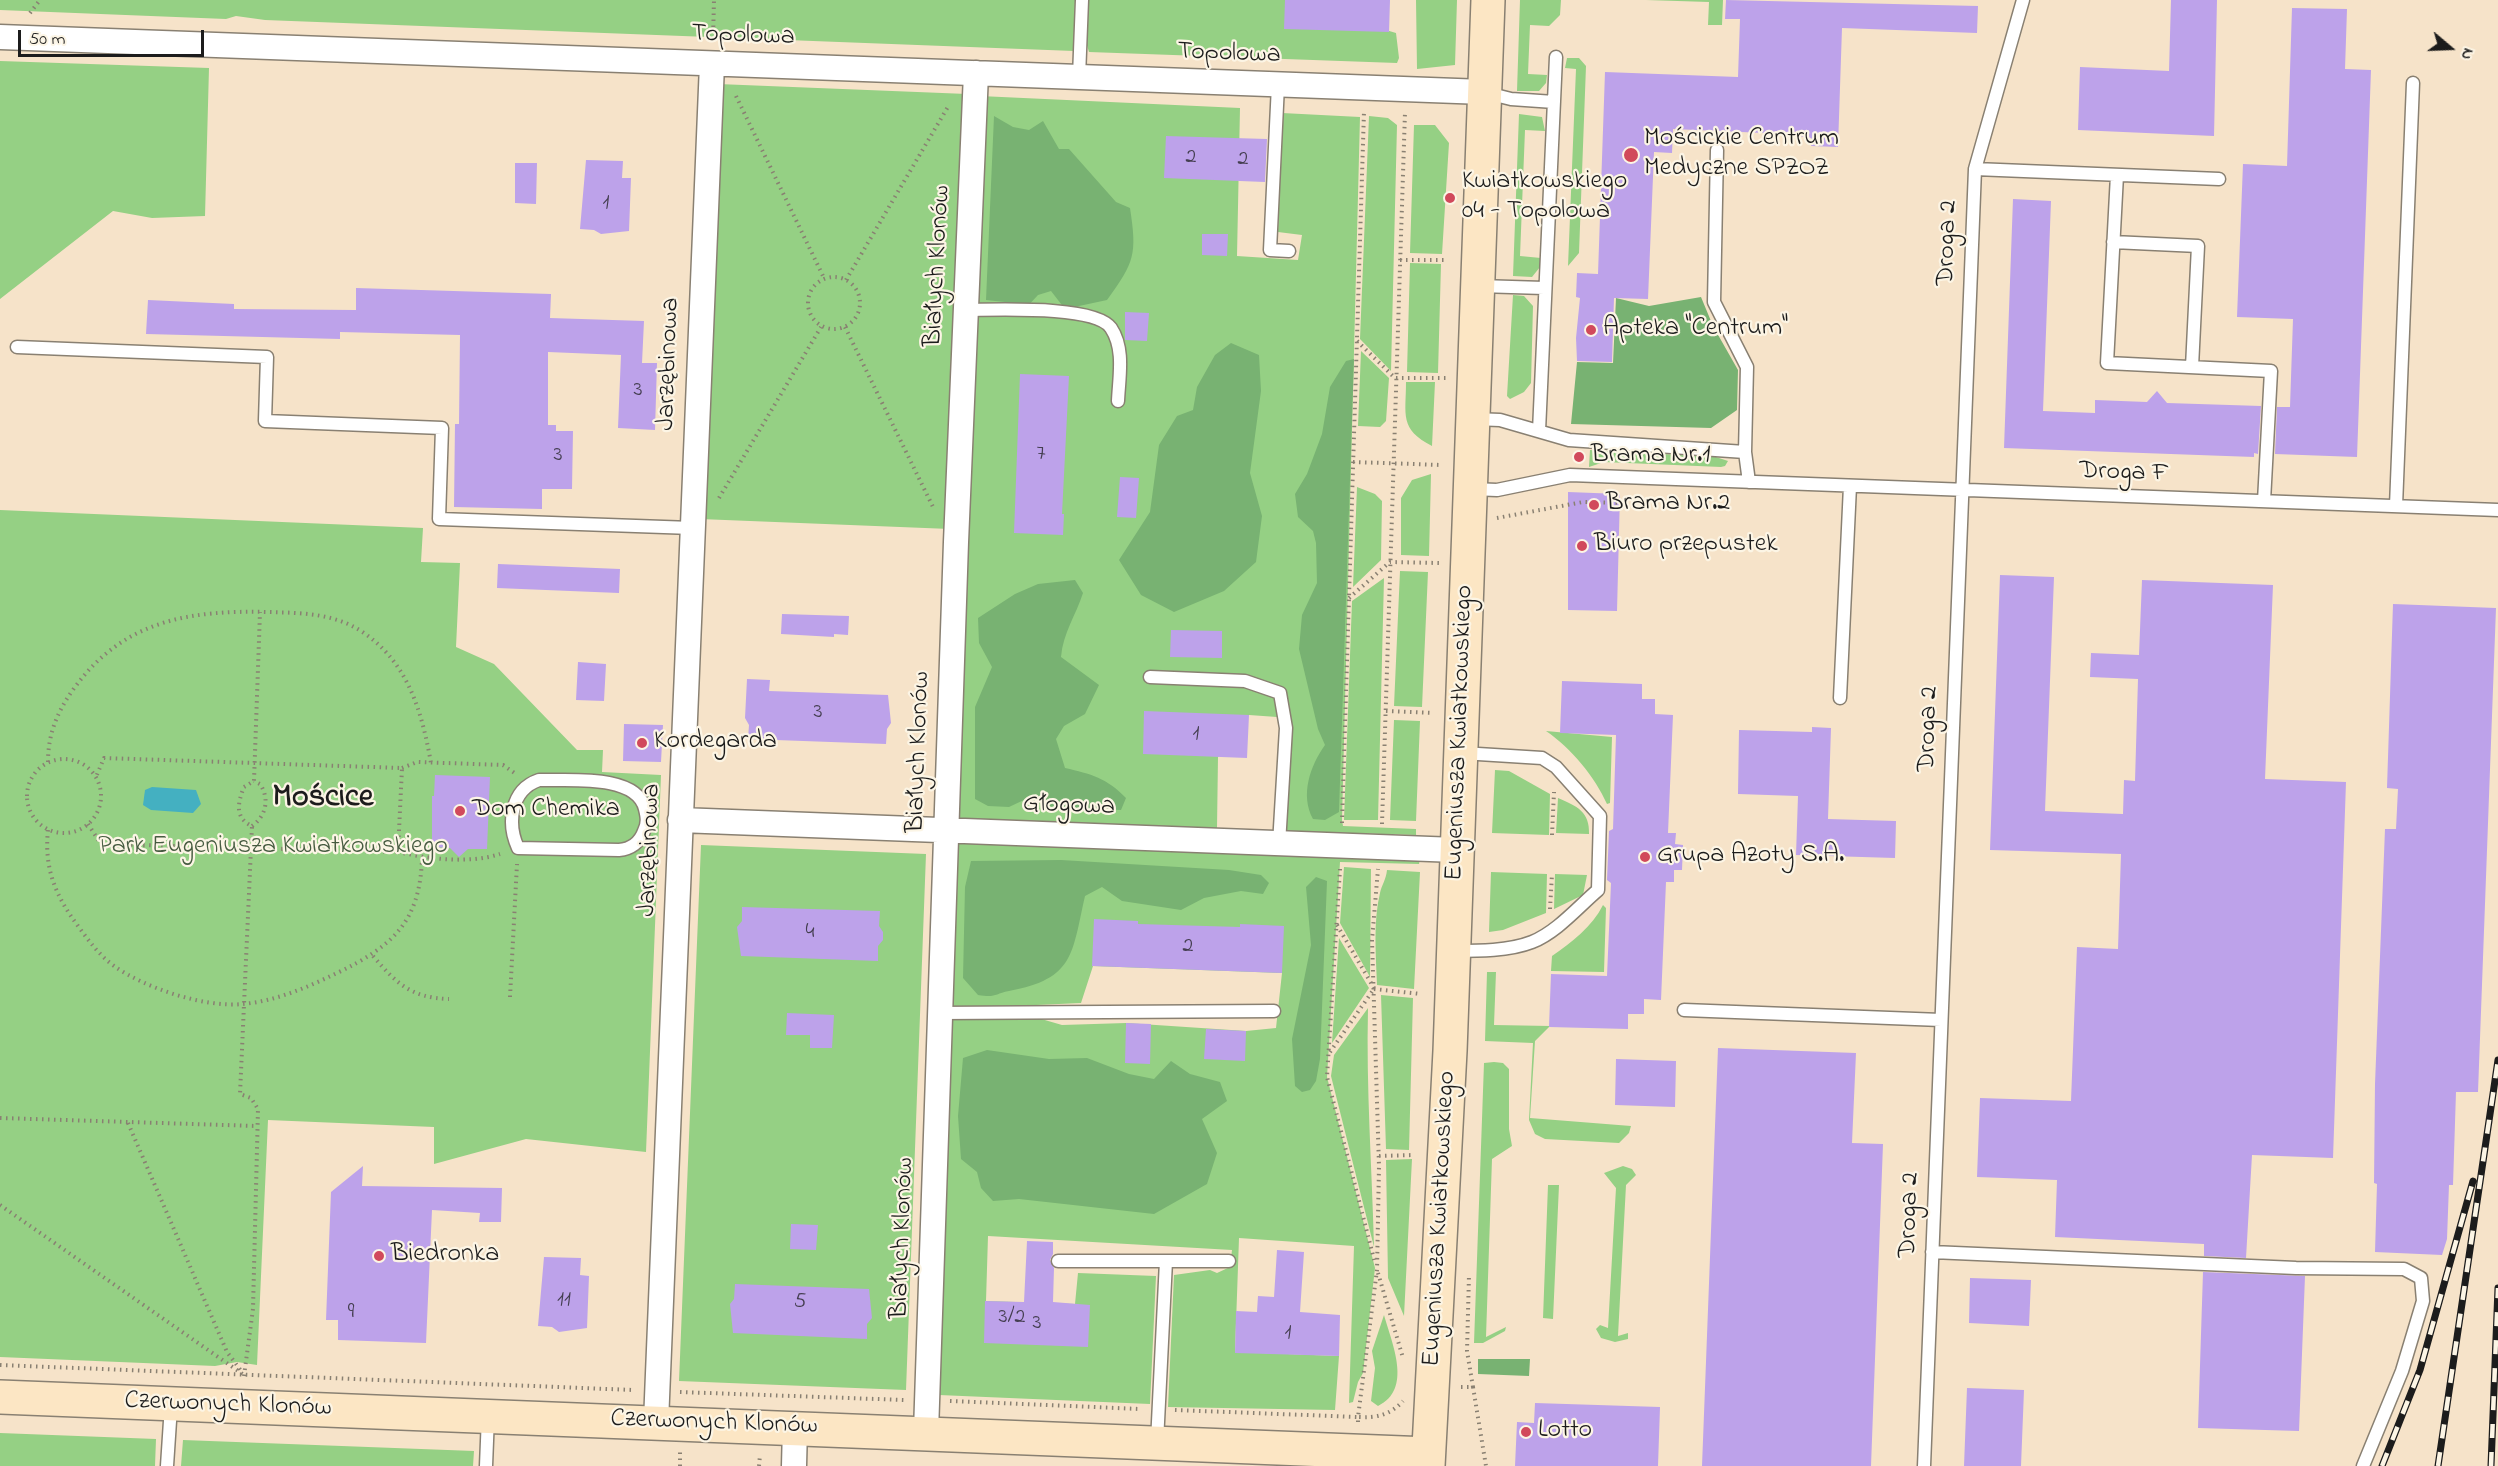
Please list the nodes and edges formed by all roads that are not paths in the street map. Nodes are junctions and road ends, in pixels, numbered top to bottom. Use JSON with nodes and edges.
{"nodes":[{"id":1,"x":1082,"y":0,"type":"edge"},
{"id":2,"x":1488,"y":0,"type":"edge"},
{"id":3,"x":2023,"y":0,"type":"edge"},
{"id":4,"x":0,"y":37,"type":"edge"},
{"id":5,"x":1556,"y":57,"type":"dead end"},
{"id":6,"x":712,"y":64,"type":"junction"},
{"id":7,"x":976,"y":74,"type":"junction"},
{"id":8,"x":1079,"y":77,"type":"junction"},
{"id":9,"x":2413,"y":83,"type":"dead end"},
{"id":10,"x":1278,"y":85,"type":"junction"},
{"id":11,"x":1484,"y":92,"type":"junction"},
{"id":12,"x":1554,"y":102,"type":"junction"},
{"id":13,"x":1717,"y":150,"type":"dead end"},
{"id":14,"x":1975,"y":169,"type":"junction"},
{"id":15,"x":2117,"y":175,"type":"junction"},
{"id":16,"x":2219,"y":179,"type":"dead end"},
{"id":17,"x":2113,"y":242,"type":"junction"},
{"id":18,"x":1289,"y":251,"type":"dead end"},
{"id":19,"x":1477,"y":286,"type":"junction"},
{"id":20,"x":1544,"y":288,"type":"junction"},
{"id":21,"x":966,"y":310,"type":"junction"},
{"id":22,"x":17,"y":347,"type":"dead end"},
{"id":23,"x":2192,"y":367,"type":"junction"},
{"id":24,"x":1118,"y":400,"type":"dead end"},
{"id":25,"x":1474,"y":419,"type":"junction"},
{"id":26,"x":1539,"y":431,"type":"junction"},
{"id":27,"x":1745,"y":452,"type":"junction"},
{"id":28,"x":1749,"y":482,"type":"junction"},
{"id":29,"x":1850,"y":486,"type":"junction"},
{"id":30,"x":1470,"y":489,"type":"junction"},
{"id":31,"x":1962,"y":490,"type":"junction"},
{"id":32,"x":2264,"y":501,"type":"junction"},
{"id":33,"x":2396,"y":506,"type":"junction"},
{"id":34,"x":2498,"y":510,"type":"edge"},
{"id":35,"x":692,"y":517,"type":"junction"},
{"id":36,"x":1150,"y":677,"type":"dead end"},
{"id":37,"x":1840,"y":698,"type":"dead end"},
{"id":38,"x":1460,"y":753,"type":"junction"},
{"id":39,"x":529,"y":783,"type":"joint"},
{"id":40,"x":680,"y":820,"type":"junction"},
{"id":41,"x":945,"y":831,"type":"junction"},
{"id":42,"x":1279,"y":844,"type":"junction"},
{"id":43,"x":1456,"y":850,"type":"junction"},
{"id":44,"x":1453,"y":951,"type":"junction"},
{"id":45,"x":1684,"y":1010,"type":"dead end"},
{"id":46,"x":1274,"y":1011,"type":"dead end"},
{"id":47,"x":939,"y":1013,"type":"junction"},
{"id":48,"x":1941,"y":1020,"type":"junction"},
{"id":49,"x":1932,"y":1252,"type":"junction"},
{"id":50,"x":1058,"y":1261,"type":"dead end"},
{"id":51,"x":1166,"y":1261,"type":"junction"},
{"id":52,"x":1229,"y":1261,"type":"dead end"},
{"id":53,"x":0,"y":1397,"type":"edge"},
{"id":54,"x":171,"y":1404,"type":"junction"},
{"id":55,"x":657,"y":1406,"type":"junction"},
{"id":56,"x":488,"y":1416,"type":"junction"},
{"id":57,"x":795,"y":1427,"type":"junction"},
{"id":58,"x":926,"y":1432,"type":"junction"},
{"id":59,"x":1157,"y":1442,"type":"junction"},
{"id":60,"x":1428,"y":1460,"type":"edge"},
{"id":61,"x":168,"y":1466,"type":"edge"},
{"id":62,"x":486,"y":1466,"type":"edge"},
{"id":63,"x":794,"y":1466,"type":"edge"},
{"id":64,"x":1924,"y":1466,"type":"edge"},
{"id":65,"x":2362,"y":1466,"type":"edge"}],
"edges":[{"from":1,"to":8,"type":"lane"},
{"from":2,"to":11,"type":"main road","name":"Eugeniusza Kwiatkowskiego"},
{"from":3,"to":14,"type":"lane","name":"Droga 2"},
{"from":4,"to":6,"type":"street","name":"Topolowa"},
{"from":5,"to":12,"type":"lane"},
{"from":6,"to":7,"type":"street","name":"Topolowa"},
{"from":6,"to":35,"type":"street","name":"Jarzębinowa"},
{"from":7,"to":8,"type":"street","name":"Topolowa"},
{"from":7,"to":21,"type":"street","name":"Białych Klonów"},
{"from":8,"to":10,"type":"street","name":"Topolowa"},
{"from":9,"to":33,"type":"lane"},
{"from":10,"to":11,"type":"street","name":"Topolowa"},
{"from":10,"to":18,"type":"lane"},
{"from":11,"to":12,"type":"lane"},
{"from":11,"to":19,"type":"main road","name":"Eugeniusza Kwiatkowskiego"},
{"from":12,"to":20,"type":"lane"},
{"from":13,"to":27,"type":"lane"},
{"from":14,"to":15,"type":"lane"},
{"from":14,"to":31,"type":"lane","name":"Droga 2"},
{"from":15,"to":16,"type":"lane"},
{"from":15,"to":17,"type":"lane"},
{"from":17,"to":23,"type":"lane"},
{"from":17,"to":23,"type":"lane"},
{"from":19,"to":20,"type":"lane"},
{"from":19,"to":25,"type":"main road","name":"Eugeniusza Kwiatkowskiego"},
{"from":20,"to":26,"type":"lane"},
{"from":21,"to":24,"type":"lane"},
{"from":21,"to":41,"type":"street","name":"Białych Klonów"},
{"from":22,"to":35,"type":"lane"},
{"from":23,"to":32,"type":"lane"},
{"from":25,"to":26,"type":"lane"},
{"from":25,"to":30,"type":"main road","name":"Eugeniusza Kwiatkowskiego"},
{"from":26,"to":27,"type":"lane"},
{"from":27,"to":28,"type":"lane"},
{"from":28,"to":29,"type":"lane","name":"Droga F"},
{"from":28,"to":30,"type":"lane","name":"Droga F"},
{"from":29,"to":31,"type":"lane","name":"Droga F"},
{"from":29,"to":37,"type":"lane"},
{"from":30,"to":38,"type":"main road","name":"Eugeniusza Kwiatkowskiego"},
{"from":31,"to":32,"type":"lane","name":"Droga F"},
{"from":31,"to":48,"type":"lane","name":"Droga 2"},
{"from":32,"to":33,"type":"lane","name":"Droga F"},
{"from":33,"to":34,"type":"lane","name":"Droga F"},
{"from":35,"to":40,"type":"street","name":"Jarzębinowa"},
{"from":36,"to":42,"type":"lane"},
{"from":38,"to":43,"type":"main road","name":"Eugeniusza Kwiatkowskiego"},
{"from":38,"to":44,"type":"lane"},
{"from":39,"to":39,"type":"lane"},
{"from":40,"to":41,"type":"street","name":"Głogowa"},
{"from":40,"to":55,"type":"street","name":"Jarzębinowa"},
{"from":41,"to":42,"type":"street","name":"Głogowa"},
{"from":41,"to":47,"type":"street","name":"Białych Klonów"},
{"from":42,"to":43,"type":"street","name":"Głogowa"},
{"from":43,"to":44,"type":"main road","name":"Eugeniusza Kwiatkowskiego"},
{"from":44,"to":60,"type":"main road","name":"Eugeniusza Kwiatkowskiego"},
{"from":45,"to":48,"type":"lane"},
{"from":46,"to":47,"type":"lane"},
{"from":47,"to":58,"type":"street","name":"Białych Klonów"},
{"from":48,"to":49,"type":"lane","name":"Droga 2"},
{"from":49,"to":64,"type":"lane","name":"Droga 2"},
{"from":49,"to":65,"type":"lane"},
{"from":50,"to":51,"type":"lane"},
{"from":51,"to":52,"type":"lane"},
{"from":51,"to":59,"type":"lane"},
{"from":53,"to":54,"type":"main road","name":"Czerwonych Klonów"},
{"from":54,"to":56,"type":"main road","name":"Czerwonych Klonów"},
{"from":54,"to":61,"type":"lane"},
{"from":55,"to":56,"type":"main road","name":"Czerwonych Klonów"},
{"from":55,"to":57,"type":"main road","name":"Czerwonych Klonów"},
{"from":56,"to":62,"type":"lane"},
{"from":57,"to":58,"type":"main road","name":"Czerwonych Klonów"},
{"from":57,"to":63,"type":"street"},
{"from":58,"to":59,"type":"main road","name":"Czerwonych Klonów"},
{"from":59,"to":60,"type":"main road","name":"Czerwonych Klonów"}]}
